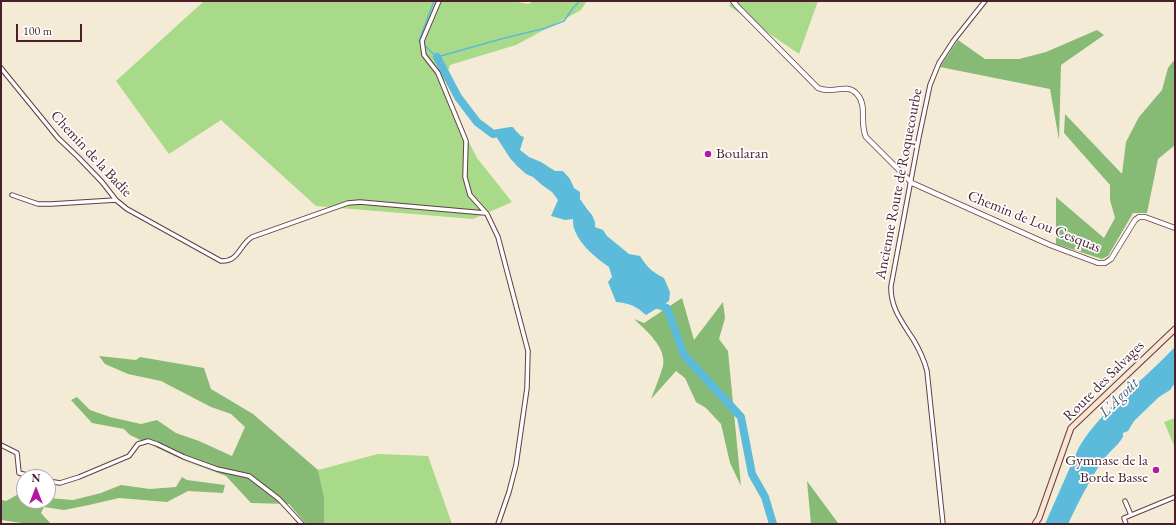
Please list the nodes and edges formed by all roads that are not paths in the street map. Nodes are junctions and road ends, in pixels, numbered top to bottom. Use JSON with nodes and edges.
{"nodes":[{"id":1,"x":439,"y":1,"type":"edge"},
{"id":2,"x":733,"y":1,"type":"edge"},
{"id":3,"x":985,"y":1,"type":"edge"},
{"id":4,"x":1,"y":68,"type":"edge"},
{"id":5,"x":910,"y":182,"type":"junction"},
{"id":6,"x":12,"y":195,"type":"dead end"},
{"id":7,"x":116,"y":200,"type":"junction"},
{"id":8,"x":485,"y":212,"type":"junction"},
{"id":9,"x":1175,"y":228,"type":"edge"},
{"id":10,"x":1175,"y":329,"type":"edge"},
{"id":11,"x":1,"y":445,"type":"edge"},
{"id":12,"x":20,"y":469,"type":"edge"},
{"id":13,"x":56,"y":482,"type":"edge"},
{"id":14,"x":1175,"y":497,"type":"edge"},
{"id":15,"x":1125,"y":501,"type":"dead end"},
{"id":16,"x":1131,"y":515,"type":"junction"},
{"id":17,"x":302,"y":524,"type":"edge"},
{"id":18,"x":498,"y":524,"type":"edge"},
{"id":19,"x":943,"y":524,"type":"edge"},
{"id":20,"x":1035,"y":524,"type":"edge"},
{"id":21,"x":1126,"y":524,"type":"edge"}],
"edges":[{"from":1,"to":8,"type":"street"},
{"from":2,"to":5,"type":"street"},
{"from":3,"to":5,"type":"street","name":"Ancienne Route de Roquecourbe"},
{"from":4,"to":7,"type":"street","name":"Chemin de la Badie"},
{"from":5,"to":9,"type":"street","name":"Chemin de Lou Cesquas"},
{"from":5,"to":19,"type":"street","name":"Ancienne Route de Roquecourbe"},
{"from":6,"to":7,"type":"street"},
{"from":7,"to":8,"type":"street","name":"Chemin de la Badie"},
{"from":8,"to":18,"type":"street"},
{"from":10,"to":20,"type":"main road","name":"Route des Salvages"},
{"from":11,"to":12,"type":"street"},
{"from":13,"to":17,"type":"street"},
{"from":14,"to":16,"type":"street"},
{"from":15,"to":16,"type":"street"},
{"from":16,"to":21,"type":"street"}]}
